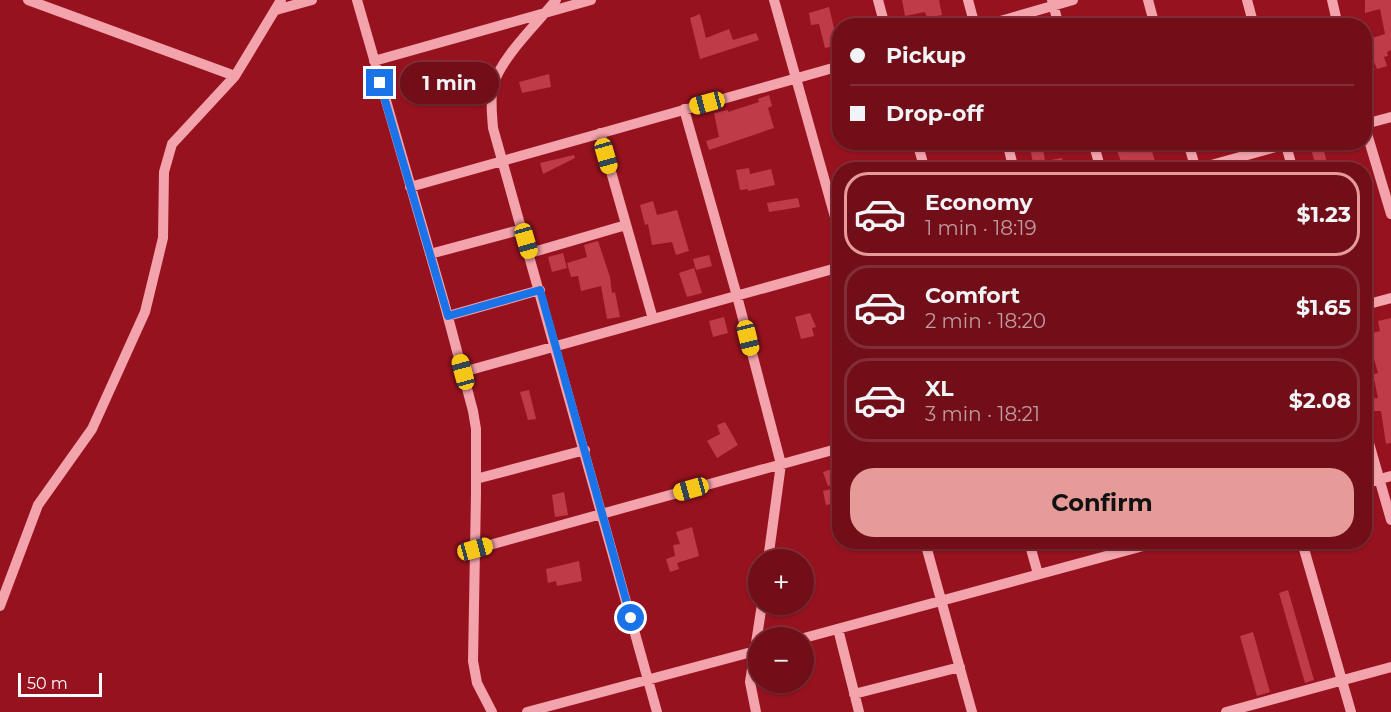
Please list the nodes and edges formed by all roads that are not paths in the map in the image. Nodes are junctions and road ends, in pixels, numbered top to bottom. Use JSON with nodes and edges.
{"nodes":[{"id":1,"x":28,"y":0,"type":"edge"},
{"id":2,"x":312,"y":0,"type":"edge"},
{"id":3,"x":357,"y":0,"type":"edge"},
{"id":4,"x":556,"y":0,"type":"edge"},
{"id":5,"x":591,"y":0,"type":"edge"},
{"id":6,"x":774,"y":0,"type":"edge"},
{"id":7,"x":878,"y":0,"type":"edge"},
{"id":8,"x":968,"y":0,"type":"edge"},
{"id":9,"x":1073,"y":0,"type":"edge"},
{"id":10,"x":1148,"y":0,"type":"edge"},
{"id":11,"x":1247,"y":0,"type":"edge"},
{"id":12,"x":1332,"y":0,"type":"edge"},
{"id":13,"x":1052,"y":3,"type":"edge"},
{"id":14,"x":278,"y":5,"type":"edge"},
{"id":15,"x":545,"y":13,"type":"junction"},
{"id":16,"x":883,"y":18,"type":"edge"},
{"id":17,"x":973,"y":18,"type":"edge"},
{"id":18,"x":1007,"y":18,"type":"edge"},
{"id":19,"x":1057,"y":18,"type":"edge"},
{"id":20,"x":1153,"y":18,"type":"edge"},
{"id":21,"x":1252,"y":18,"type":"edge"},
{"id":22,"x":1336,"y":18,"type":"edge"},
{"id":23,"x":374,"y":61,"type":"junction"},
{"id":24,"x":832,"y":68,"type":"edge"},
{"id":25,"x":235,"y":76,"type":"junction"},
{"id":26,"x":796,"y":79,"type":"junction"},
{"id":27,"x":684,"y":109,"type":"junction"},
{"id":28,"x":1391,"y":117,"type":"edge"},
{"id":29,"x":1372,"y":123,"type":"edge"},
{"id":30,"x":600,"y":133,"type":"junction"},
{"id":31,"x":1372,"y":148,"type":"edge"},
{"id":32,"x":1263,"y":150,"type":"edge"},
{"id":33,"x":503,"y":160,"type":"junction"},
{"id":34,"x":1220,"y":162,"type":"edge"},
{"id":35,"x":410,"y":187,"type":"junction"},
{"id":36,"x":832,"y":207,"type":"edge"},
{"id":37,"x":1391,"y":210,"type":"edge"},
{"id":38,"x":626,"y":225,"type":"junction"},
{"id":39,"x":522,"y":228,"type":"junction"},
{"id":40,"x":530,"y":253,"type":"junction"},
{"id":41,"x":430,"y":254,"type":"junction"},
{"id":42,"x":832,"y":269,"type":"edge"},
{"id":43,"x":540,"y":290,"type":"junction"},
{"id":44,"x":737,"y":296,"type":"junction"},
{"id":45,"x":1391,"y":298,"type":"edge"},
{"id":46,"x":1372,"y":303,"type":"edge"},
{"id":47,"x":448,"y":316,"type":"junction"},
{"id":48,"x":653,"y":319,"type":"junction"},
{"id":49,"x":556,"y":346,"type":"junction"},
{"id":50,"x":463,"y":372,"type":"junction"},
{"id":51,"x":585,"y":450,"type":"junction"},
{"id":52,"x":832,"y":450,"type":"edge"},
{"id":53,"x":1372,"y":452,"type":"edge"},
{"id":54,"x":781,"y":464,"type":"junction"},
{"id":55,"x":1391,"y":476,"type":"edge"},
{"id":56,"x":476,"y":479,"type":"junction"},
{"id":57,"x":1380,"y":479,"type":"junction"},
{"id":58,"x":1372,"y":481,"type":"edge"},
{"id":59,"x":602,"y":514,"type":"junction"},
{"id":60,"x":1391,"y":520,"type":"edge"},
{"id":61,"x":475,"y":549,"type":"junction"},
{"id":62,"x":769,"y":549,"type":"edge"},
{"id":63,"x":927,"y":549,"type":"edge"},
{"id":64,"x":1031,"y":549,"type":"edge"},
{"id":65,"x":1110,"y":549,"type":"edge"},
{"id":66,"x":1304,"y":549,"type":"edge"},
{"id":67,"x":1038,"y":574,"type":"junction"},
{"id":68,"x":942,"y":601,"type":"junction"},
{"id":69,"x":0,"y":606,"type":"edge"},
{"id":70,"x":837,"y":629,"type":"junction"},
{"id":71,"x":814,"y":635,"type":"edge"},
{"id":72,"x":748,"y":652,"type":"edge"},
{"id":73,"x":960,"y":667,"type":"junction"},
{"id":74,"x":1391,"y":667,"type":"edge"},
{"id":75,"x":648,"y":679,"type":"junction"},
{"id":76,"x":1342,"y":680,"type":"junction"},
{"id":77,"x":752,"y":693,"type":"edge"},
{"id":78,"x":854,"y":694,"type":"junction"},
{"id":79,"x":492,"y":712,"type":"edge"},
{"id":80,"x":527,"y":712,"type":"edge"},
{"id":81,"x":657,"y":712,"type":"edge"},
{"id":82,"x":756,"y":712,"type":"edge"},
{"id":83,"x":859,"y":712,"type":"edge"},
{"id":84,"x":972,"y":712,"type":"edge"},
{"id":85,"x":1226,"y":712,"type":"edge"},
{"id":86,"x":1351,"y":712,"type":"edge"}],
"edges":[{"from":1,"to":25,"type":"street"},
{"from":2,"to":14,"type":"street"},
{"from":3,"to":23,"type":"street"},
{"from":4,"to":15,"type":"street"},
{"from":5,"to":15,"type":"street"},
{"from":6,"to":26,"type":"street"},
{"from":7,"to":16,"type":"street"},
{"from":8,"to":17,"type":"street"},
{"from":9,"to":13,"type":"street"},
{"from":10,"to":20,"type":"street"},
{"from":11,"to":21,"type":"street"},
{"from":12,"to":22,"type":"street"},
{"from":13,"to":18,"type":"street"},
{"from":13,"to":19,"type":"street"},
{"from":14,"to":25,"type":"street"},
{"from":15,"to":23,"type":"street"},
{"from":15,"to":33,"type":"street"},
{"from":23,"to":35,"type":"street"},
{"from":24,"to":26,"type":"street"},
{"from":25,"to":69,"type":"street"},
{"from":26,"to":27,"type":"street"},
{"from":26,"to":36,"type":"street"},
{"from":27,"to":30,"type":"street"},
{"from":27,"to":44,"type":"street"},
{"from":28,"to":29,"type":"street"},
{"from":30,"to":33,"type":"street"},
{"from":30,"to":38,"type":"street"},
{"from":31,"to":37,"type":"street"},
{"from":32,"to":34,"type":"street"},
{"from":33,"to":35,"type":"street"},
{"from":33,"to":39,"type":"street"},
{"from":35,"to":41,"type":"street"},
{"from":38,"to":40,"type":"street"},
{"from":38,"to":48,"type":"street"},
{"from":39,"to":40,"type":"street"},
{"from":39,"to":41,"type":"street"},
{"from":40,"to":43,"type":"street"},
{"from":41,"to":47,"type":"street"},
{"from":42,"to":44,"type":"street"},
{"from":43,"to":47,"type":"street"},
{"from":43,"to":49,"type":"street"},
{"from":44,"to":48,"type":"street"},
{"from":44,"to":54,"type":"street"},
{"from":45,"to":46,"type":"street"},
{"from":47,"to":50,"type":"street"},
{"from":48,"to":49,"type":"street"},
{"from":49,"to":50,"type":"street"},
{"from":49,"to":51,"type":"street"},
{"from":50,"to":56,"type":"street"},
{"from":51,"to":56,"type":"street"},
{"from":51,"to":59,"type":"street"},
{"from":52,"to":54,"type":"street"},
{"from":53,"to":57,"type":"street"},
{"from":54,"to":59,"type":"street"},
{"from":54,"to":62,"type":"street"},
{"from":55,"to":57,"type":"street"},
{"from":56,"to":61,"type":"street"},
{"from":57,"to":58,"type":"street"},
{"from":57,"to":60,"type":"street"},
{"from":59,"to":61,"type":"street"},
{"from":59,"to":75,"type":"street"},
{"from":61,"to":79,"type":"street"},
{"from":63,"to":68,"type":"street"},
{"from":64,"to":67,"type":"street"},
{"from":65,"to":67,"type":"street"},
{"from":66,"to":76,"type":"street"},
{"from":67,"to":68,"type":"street"},
{"from":68,"to":70,"type":"street"},
{"from":68,"to":73,"type":"street"},
{"from":70,"to":71,"type":"street"},
{"from":70,"to":78,"type":"street"},
{"from":72,"to":75,"type":"street"},
{"from":73,"to":78,"type":"street"},
{"from":73,"to":84,"type":"street"},
{"from":74,"to":76,"type":"street"},
{"from":75,"to":80,"type":"street"},
{"from":75,"to":81,"type":"street"},
{"from":76,"to":85,"type":"street"},
{"from":76,"to":86,"type":"street"},
{"from":77,"to":82,"type":"street"},
{"from":78,"to":83,"type":"street"}]}
